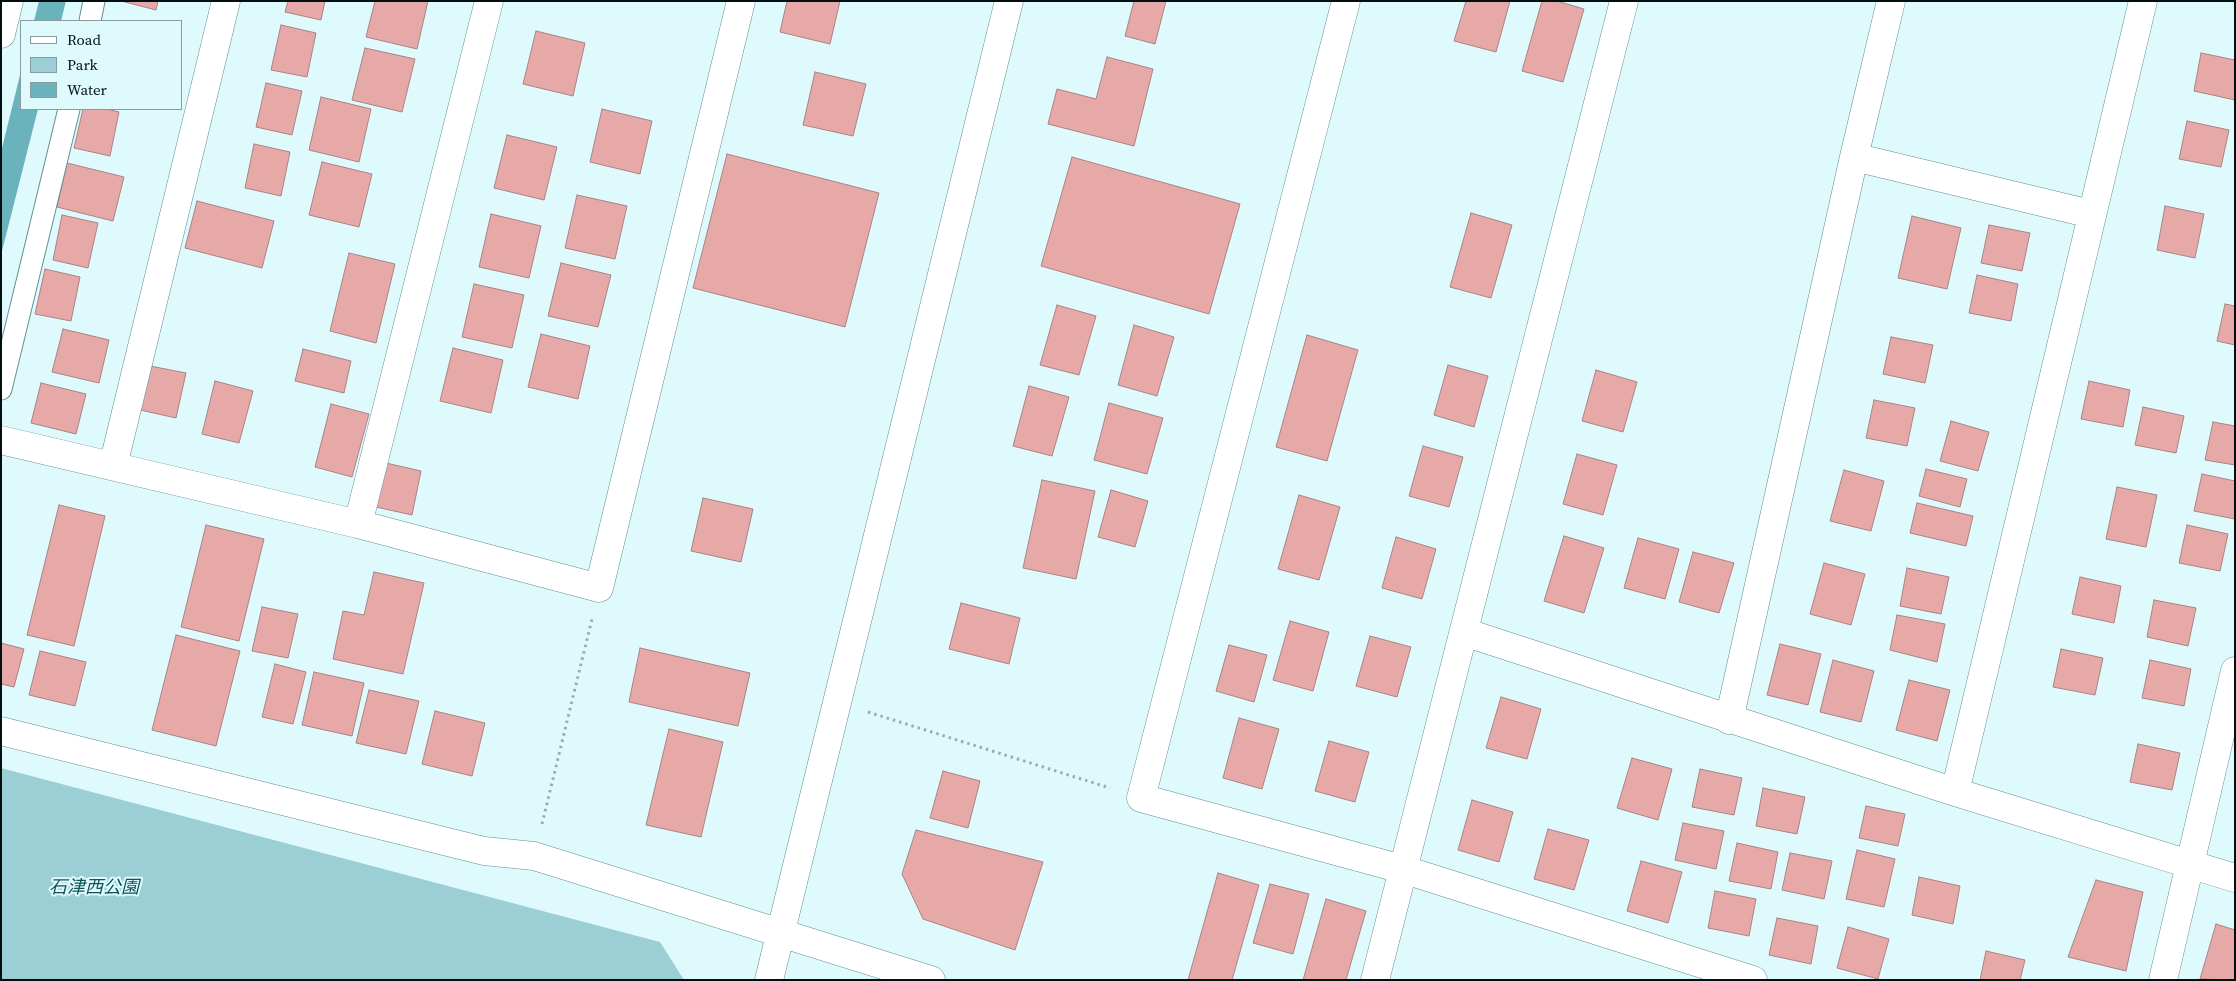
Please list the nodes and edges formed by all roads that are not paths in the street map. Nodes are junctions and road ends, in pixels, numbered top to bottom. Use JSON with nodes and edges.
{"nodes":[{"id":1,"x":9,"y":1,"type":"edge"},
{"id":2,"x":94,"y":1,"type":"edge"},
{"id":3,"x":226,"y":1,"type":"edge"},
{"id":4,"x":489,"y":1,"type":"edge"},
{"id":5,"x":741,"y":1,"type":"edge"},
{"id":6,"x":1010,"y":1,"type":"edge"},
{"id":7,"x":1346,"y":1,"type":"edge"},
{"id":8,"x":1624,"y":1,"type":"edge"},
{"id":9,"x":1891,"y":1,"type":"edge"},
{"id":10,"x":2143,"y":1,"type":"edge"},
{"id":11,"x":90,"y":20,"type":"edge"},
{"id":12,"x":1,"y":34,"type":"edge"},
{"id":13,"x":68,"y":110,"type":"edge"},
{"id":14,"x":1854,"y":157,"type":"junction"},
{"id":15,"x":2091,"y":214,"type":"junction"},
{"id":16,"x":1,"y":389,"type":"edge"},
{"id":17,"x":1,"y":440,"type":"edge"},
{"id":18,"x":113,"y":466,"type":"junction"},
{"id":19,"x":358,"y":524,"type":"junction"},
{"id":20,"x":1464,"y":632,"type":"junction"},
{"id":21,"x":2235,"y":671,"type":"edge"},
{"id":22,"x":1729,"y":720,"type":"junction"},
{"id":23,"x":1,"y":731,"type":"edge"},
{"id":24,"x":1955,"y":792,"type":"junction"},
{"id":25,"x":2191,"y":864,"type":"junction"},
{"id":26,"x":1402,"y":869,"type":"junction"},
{"id":27,"x":2235,"y":878,"type":"edge"},
{"id":28,"x":780,"y":934,"type":"junction"},
{"id":29,"x":769,"y":980,"type":"edge"},
{"id":30,"x":931,"y":980,"type":"edge"},
{"id":31,"x":1375,"y":980,"type":"edge"},
{"id":32,"x":1754,"y":980,"type":"edge"},
{"id":33,"x":2163,"y":980,"type":"edge"}],
"edges":[{"from":1,"to":12,"type":"street"},
{"from":2,"to":11,"type":"street"},
{"from":3,"to":18,"type":"street"},
{"from":4,"to":19,"type":"street"},
{"from":5,"to":19,"type":"street"},
{"from":6,"to":28,"type":"street"},
{"from":7,"to":26,"type":"street"},
{"from":8,"to":20,"type":"street"},
{"from":9,"to":14,"type":"street"},
{"from":10,"to":15,"type":"street"},
{"from":13,"to":16,"type":"street"},
{"from":14,"to":15,"type":"street"},
{"from":14,"to":22,"type":"street"},
{"from":15,"to":24,"type":"street"},
{"from":17,"to":18,"type":"street"},
{"from":18,"to":19,"type":"street"},
{"from":20,"to":22,"type":"street"},
{"from":20,"to":26,"type":"street"},
{"from":21,"to":25,"type":"street"},
{"from":22,"to":24,"type":"street"},
{"from":23,"to":28,"type":"street"},
{"from":24,"to":25,"type":"street"},
{"from":25,"to":27,"type":"street"},
{"from":25,"to":33,"type":"street"},
{"from":26,"to":31,"type":"street"},
{"from":26,"to":32,"type":"street"},
{"from":28,"to":29,"type":"street"},
{"from":28,"to":30,"type":"street"}]}
